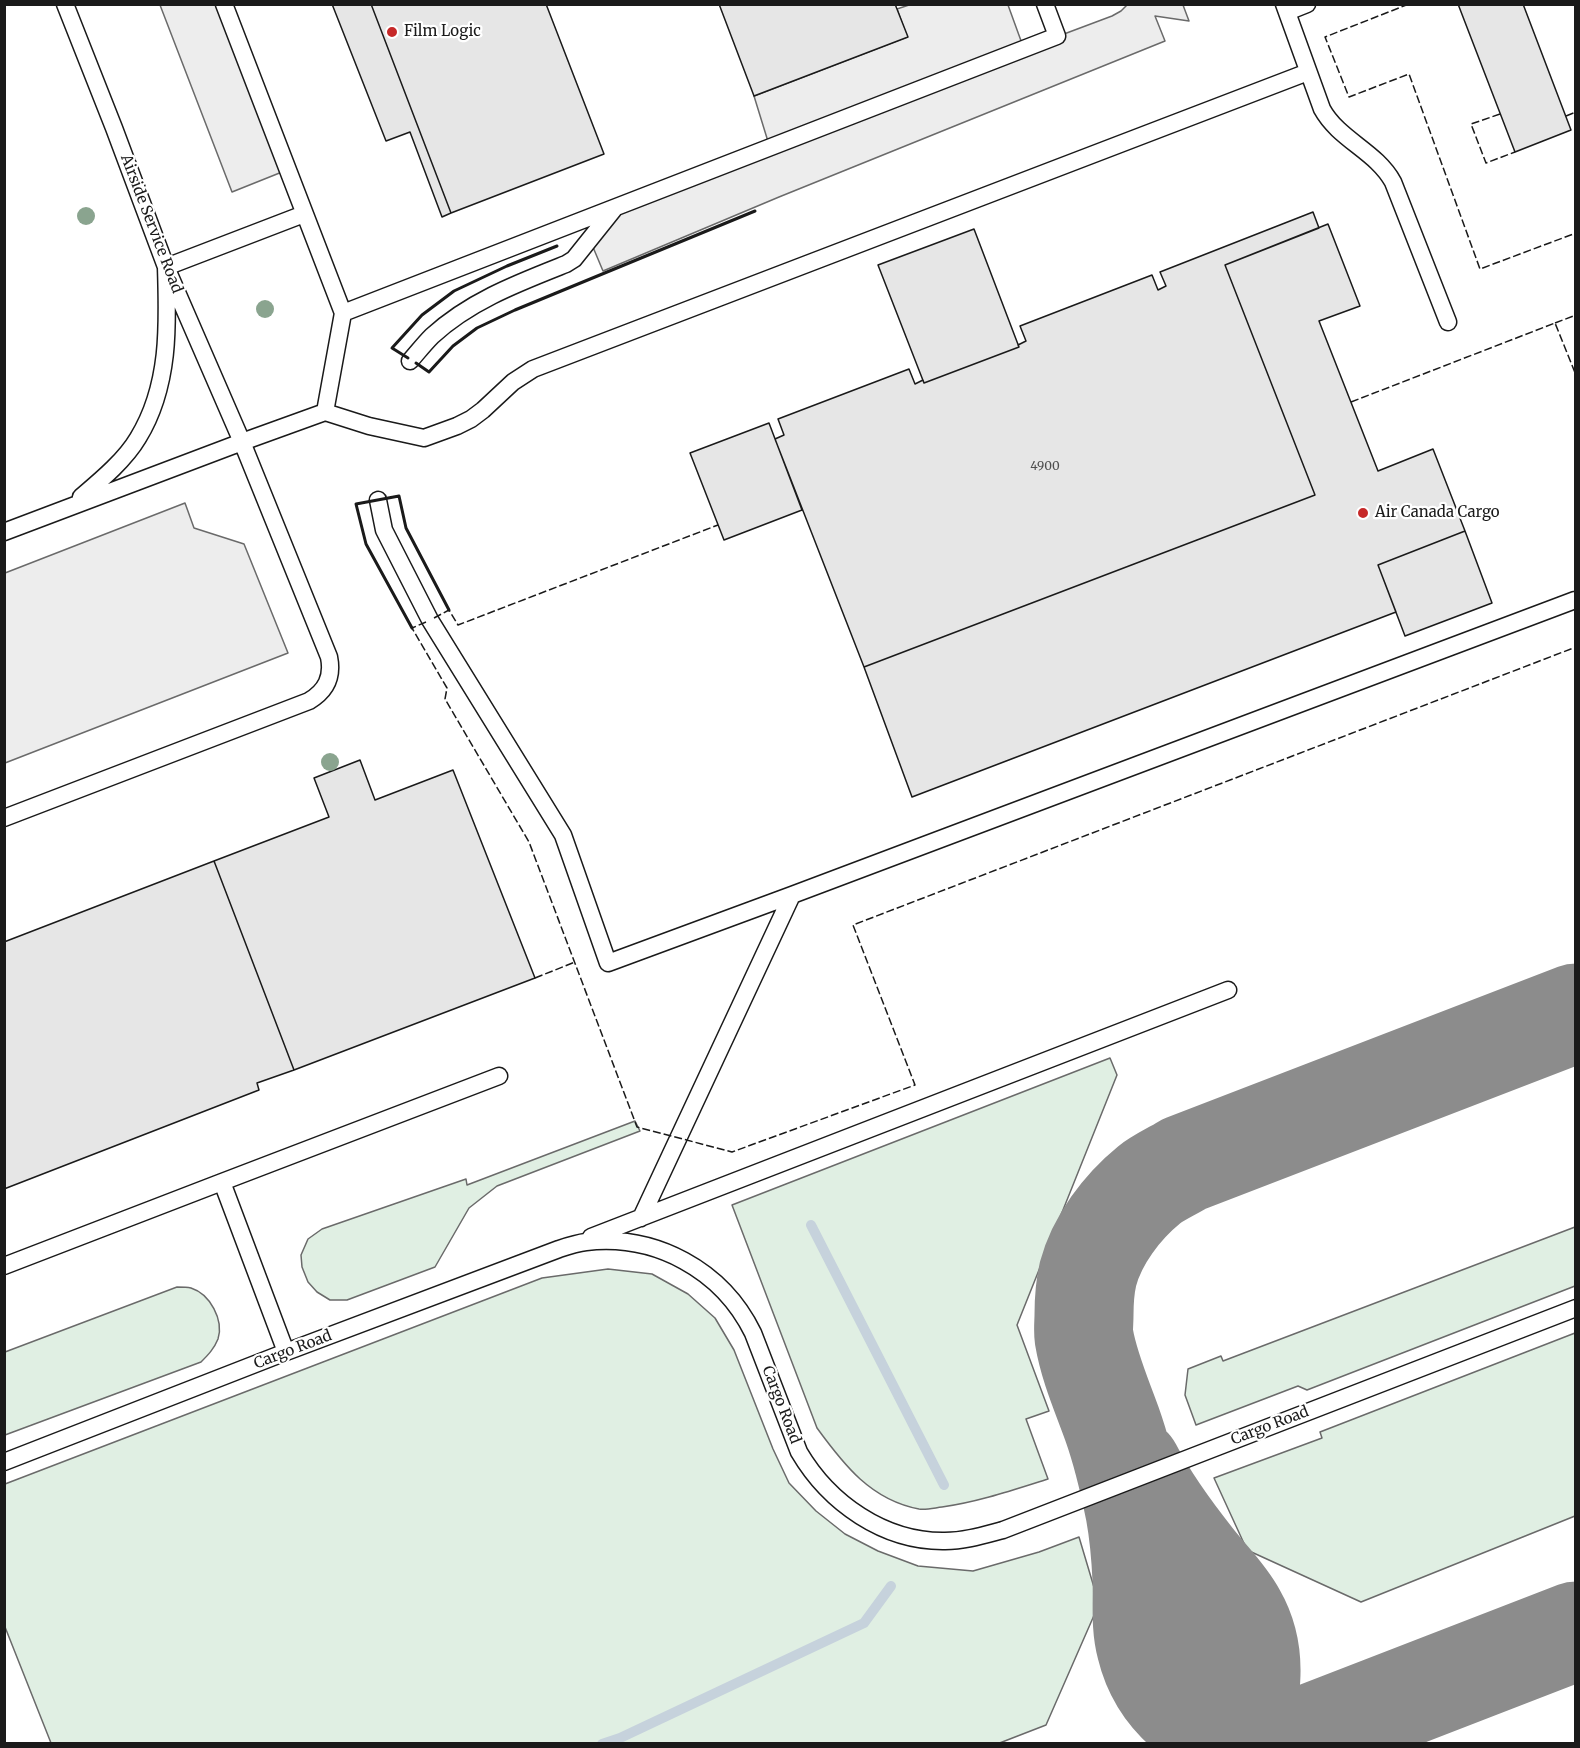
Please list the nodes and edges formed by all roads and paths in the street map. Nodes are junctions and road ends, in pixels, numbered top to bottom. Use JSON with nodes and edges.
{"nodes":[{"id":1,"x":65,"y":4,"type":"edge"},
{"id":2,"x":224,"y":4,"type":"edge"},
{"id":3,"x":1045,"y":4,"type":"edge"},
{"id":4,"x":1307,"y":4,"type":"edge"},
{"id":5,"x":1285,"y":8,"type":"edge"},
{"id":6,"x":1308,"y":72,"type":"junction"},
{"id":7,"x":615,"y":207,"type":"junction"},
{"id":8,"x":304,"y":214,"type":"junction"},
{"id":9,"x":166,"y":267,"type":"junction"},
{"id":10,"x":343,"y":313,"type":"junction"},
{"id":11,"x":1448,"y":322,"type":"dead end"},
{"id":12,"x":411,"y":361,"type":"dead end"},
{"id":13,"x":325,"y":412,"type":"junction"},
{"id":14,"x":242,"y":442,"type":"junction"},
{"id":15,"x":378,"y":500,"type":"dead end"},
{"id":16,"x":71,"y":506,"type":"junction"},
{"id":17,"x":4,"y":532,"type":"edge"},
{"id":18,"x":1575,"y":600,"type":"edge"},
{"id":19,"x":4,"y":818,"type":"edge"},
{"id":20,"x":792,"y":895,"type":"junction"},
{"id":21,"x":1228,"y":990,"type":"dead end"},
{"id":22,"x":499,"y":1076,"type":"dead end"},
{"id":23,"x":222,"y":1182,"type":"junction"},
{"id":24,"x":641,"y":1218,"type":"junction"},
{"id":25,"x":559,"y":1249,"type":"junction"},
{"id":26,"x":4,"y":1266,"type":"edge"},
{"id":27,"x":1575,"y":1308,"type":"edge"},
{"id":28,"x":286,"y":1352,"type":"junction"},
{"id":29,"x":4,"y":1462,"type":"edge"}],
"edges":[{"from":1,"to":9,"type":"lane","name":"Airside Service Road"},
{"from":2,"to":8,"type":"lane"},
{"from":3,"to":7,"type":"lane"},
{"from":4,"to":5,"type":"lane"},
{"from":5,"to":6,"type":"lane"},
{"from":6,"to":11,"type":"lane"},
{"from":6,"to":13,"type":"lane"},
{"from":7,"to":10,"type":"lane"},
{"from":7,"to":12,"type":"lane"},
{"from":8,"to":9,"type":"lane"},
{"from":8,"to":10,"type":"lane"},
{"from":9,"to":14,"type":"lane","name":"Airside Service Road"},
{"from":9,"to":16,"type":"lane"},
{"from":10,"to":13,"type":"lane"},
{"from":13,"to":14,"type":"lane"},
{"from":14,"to":16,"type":"lane"},
{"from":14,"to":19,"type":"lane","name":"Airside Service Road"},
{"from":15,"to":20,"type":"lane"},
{"from":16,"to":17,"type":"lane"},
{"from":18,"to":20,"type":"lane"},
{"from":20,"to":24,"type":"lane"},
{"from":21,"to":24,"type":"lane"},
{"from":22,"to":23,"type":"lane"},
{"from":23,"to":26,"type":"lane"},
{"from":23,"to":28,"type":"lane"},
{"from":24,"to":25,"type":"lane"},
{"from":25,"to":27,"type":"lane","name":"Cargo Road"},
{"from":25,"to":28,"type":"lane","name":"Cargo Road"},
{"from":28,"to":29,"type":"lane","name":"Cargo Road"}]}
